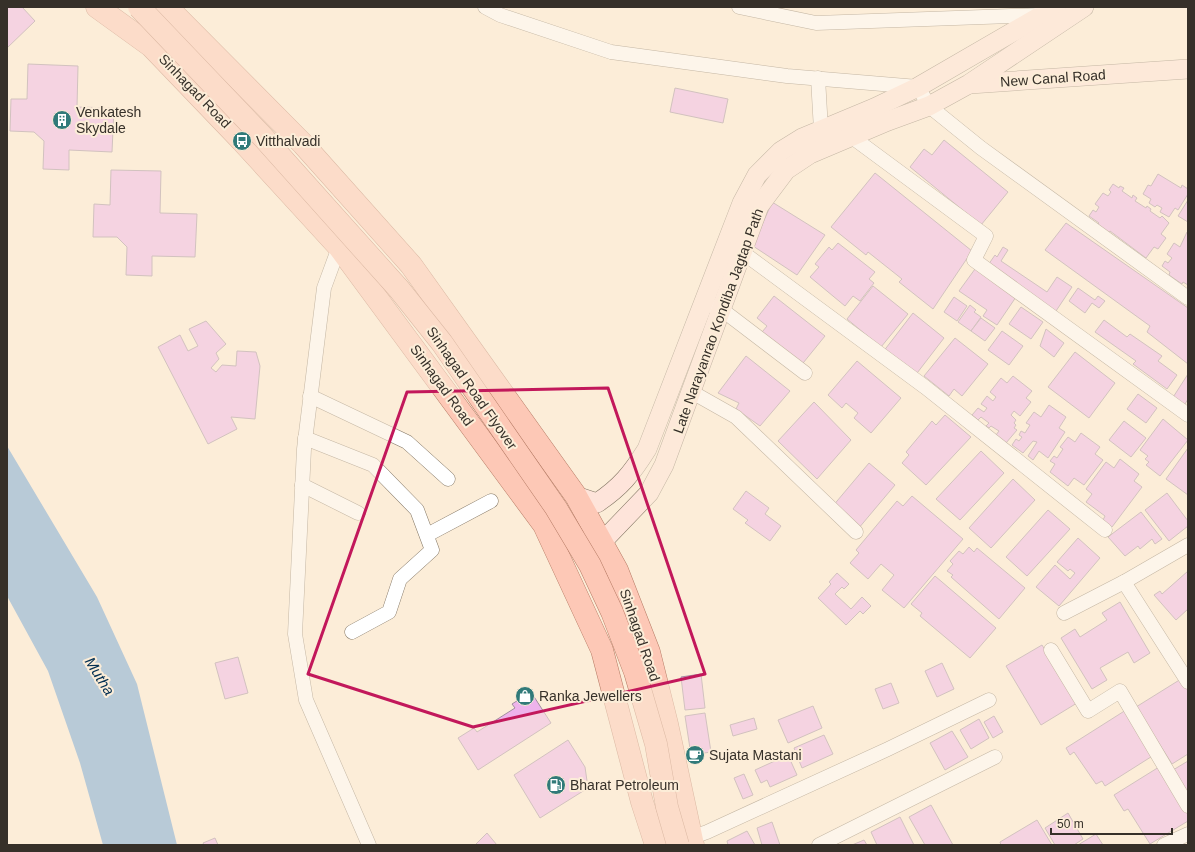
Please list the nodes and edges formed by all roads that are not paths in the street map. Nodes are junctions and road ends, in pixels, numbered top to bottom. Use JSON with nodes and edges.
{"nodes":[{"id":1,"x":97,"y":7,"type":"edge"},
{"id":2,"x":114,"y":7,"type":"edge"},
{"id":3,"x":139,"y":7,"type":"edge"},
{"id":4,"x":167,"y":7,"type":"edge"},
{"id":5,"x":485,"y":7,"type":"edge"},
{"id":6,"x":739,"y":7,"type":"edge"},
{"id":7,"x":1084,"y":7,"type":"edge"},
{"id":8,"x":1050,"y":11,"type":"edge"},
{"id":9,"x":151,"y":46,"type":"junction"},
{"id":10,"x":1188,"y":69,"type":"edge"},
{"id":11,"x":818,"y":78,"type":"junction"},
{"id":12,"x":969,"y":84,"type":"junction"},
{"id":13,"x":918,"y":87,"type":"junction"},
{"id":14,"x":929,"y":106,"type":"junction"},
{"id":15,"x":821,"y":130,"type":"junction"},
{"id":16,"x":852,"y":136,"type":"junction"},
{"id":17,"x":339,"y":247,"type":"junction"},
{"id":18,"x":742,"y":252,"type":"junction"},
{"id":19,"x":1188,"y":298,"type":"edge"},
{"id":20,"x":712,"y":306,"type":"junction"},
{"id":21,"x":805,"y":373,"type":"dead end"},
{"id":22,"x":690,"y":391,"type":"junction"},
{"id":23,"x":310,"y":396,"type":"junction"},
{"id":24,"x":1188,"y":415,"type":"edge"},
{"id":25,"x":305,"y":438,"type":"junction"},
{"id":26,"x":448,"y":480,"type":"dead end"},
{"id":27,"x":302,"y":485,"type":"junction"},
{"id":28,"x":576,"y":496,"type":"junction"},
{"id":29,"x":491,"y":501,"type":"dead end"},
{"id":30,"x":358,"y":513,"type":"dead end"},
{"id":31,"x":544,"y":525,"type":"junction"},
{"id":32,"x":1105,"y":530,"type":"dead end"},
{"id":33,"x":856,"y":532,"type":"dead end"},
{"id":34,"x":427,"y":535,"type":"junction"},
{"id":35,"x":602,"y":542,"type":"junction"},
{"id":36,"x":1188,"y":545,"type":"edge"},
{"id":37,"x":1124,"y":582,"type":"junction"},
{"id":38,"x":1064,"y":613,"type":"dead end"},
{"id":39,"x":352,"y":632,"type":"dead end"},
{"id":40,"x":602,"y":650,"type":"junction"},
{"id":41,"x":1051,"y":650,"type":"dead end"},
{"id":42,"x":1188,"y":682,"type":"edge"},
{"id":43,"x":989,"y":700,"type":"dead end"},
{"id":44,"x":994,"y":757,"type":"dead end"},
{"id":45,"x":1188,"y":806,"type":"edge"},
{"id":46,"x":1188,"y":834,"type":"edge"},
{"id":47,"x":687,"y":843,"type":"edge"},
{"id":48,"x":369,"y":845,"type":"edge"},
{"id":49,"x":656,"y":845,"type":"edge"},
{"id":50,"x":668,"y":845,"type":"edge"},
{"id":51,"x":818,"y":845,"type":"edge"},
{"id":52,"x":1164,"y":845,"type":"edge"}],
"edges":[{"from":1,"to":9,"type":"main road","name":"Sinhagad Road"},
{"from":2,"to":9,"type":"main road"},
{"from":3,"to":47,"type":"main road","name":"Sinhagad Road Flyover","bridge":true},
{"from":4,"to":28,"type":"main road","name":"Sinhagad Road"},
{"from":5,"to":11,"type":"street"},
{"from":6,"to":8,"type":"street"},
{"from":7,"to":12,"type":"street","name":"Late Narayanrao Kondiba Jagtap Path"},
{"from":8,"to":13,"type":"street","name":"Late Narayanrao Kondiba Jagtap Path"},
{"from":9,"to":17,"type":"main road","name":"Sinhagad Road"},
{"from":10,"to":12,"type":"street","name":"New Canal Road"},
{"from":11,"to":13,"type":"street"},
{"from":11,"to":15,"type":"street"},
{"from":12,"to":13,"type":"street","name":"New Canal Road"},
{"from":12,"to":14,"type":"street","name":"Late Narayanrao Kondiba Jagtap Path"},
{"from":13,"to":14,"type":"street"},
{"from":13,"to":15,"type":"street","name":"Late Narayanrao Kondiba Jagtap Path"},
{"from":14,"to":16,"type":"street","name":"Late Narayanrao Kondiba Jagtap Path"},
{"from":14,"to":19,"type":"street"},
{"from":15,"to":20,"type":"street","name":"Late Narayanrao Kondiba Jagtap Path"},
{"from":16,"to":18,"type":"street","name":"Late Narayanrao Kondiba Jagtap Path"},
{"from":16,"to":24,"type":"street"},
{"from":17,"to":23,"type":"street"},
{"from":17,"to":31,"type":"main road","name":"Sinhagad Road"},
{"from":18,"to":20,"type":"street","name":"Late Narayanrao Kondiba Jagtap Path"},
{"from":18,"to":32,"type":"street"},
{"from":20,"to":21,"type":"street"},
{"from":20,"to":22,"type":"street","name":"Late Narayanrao Kondiba Jagtap Path"},
{"from":20,"to":28,"type":"street","name":"Late Narayanrao Kondiba Jagtap Path"},
{"from":22,"to":33,"type":"street"},
{"from":22,"to":35,"type":"street","name":"Late Narayanrao Kondiba Jagtap Path"},
{"from":23,"to":25,"type":"street"},
{"from":23,"to":26,"type":"street"},
{"from":25,"to":27,"type":"street"},
{"from":25,"to":34,"type":"street"},
{"from":27,"to":30,"type":"street"},
{"from":27,"to":48,"type":"street"},
{"from":28,"to":35,"type":"main road","name":"Sinhagad Road"},
{"from":29,"to":34,"type":"street"},
{"from":31,"to":35,"type":"street"},
{"from":31,"to":40,"type":"main road","name":"Sinhagad Road"},
{"from":34,"to":39,"type":"street"},
{"from":35,"to":47,"type":"main road","name":"Sinhagad Road"},
{"from":36,"to":37,"type":"street"},
{"from":37,"to":38,"type":"street"},
{"from":37,"to":42,"type":"street"},
{"from":40,"to":49,"type":"main road","name":"Sinhagad Road"},
{"from":40,"to":50,"type":"main road"},
{"from":41,"to":45,"type":"street"},
{"from":43,"to":47,"type":"street"},
{"from":44,"to":51,"type":"street"},
{"from":46,"to":52,"type":"street"}]}
